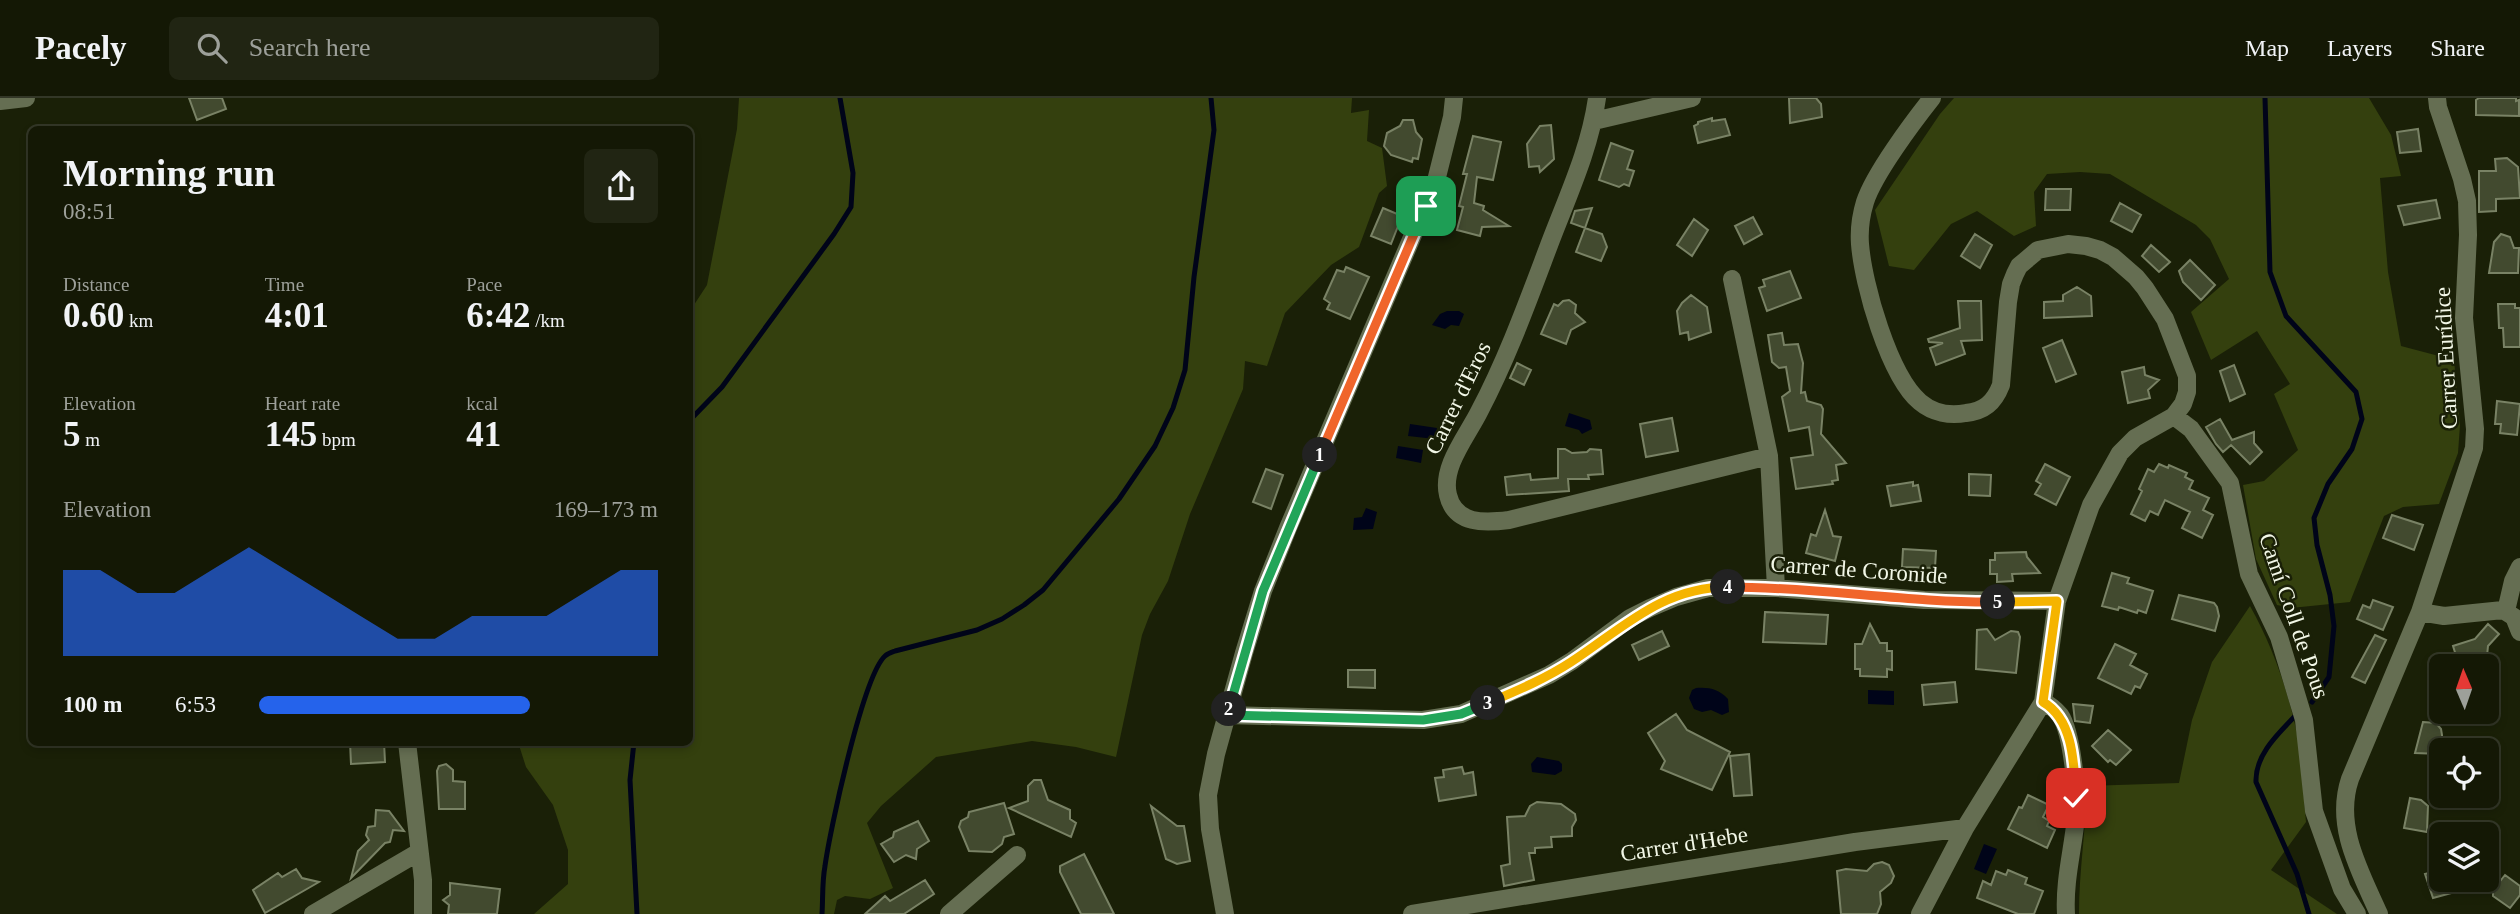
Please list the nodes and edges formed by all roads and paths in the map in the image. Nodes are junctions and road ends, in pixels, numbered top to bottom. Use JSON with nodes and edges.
{"nodes":[{"id":1,"x":26,"y":98,"type":"edge"},
{"id":2,"x":1454,"y":98,"type":"edge"},
{"id":3,"x":1597,"y":98,"type":"edge"},
{"id":4,"x":1692,"y":98,"type":"edge"},
{"id":5,"x":1932,"y":98,"type":"edge"},
{"id":6,"x":2437,"y":98,"type":"edge"},
{"id":7,"x":0,"y":101,"type":"edge"},
{"id":8,"x":1594,"y":121,"type":"junction"},
{"id":9,"x":1732,"y":279,"type":"dead end"},
{"id":10,"x":2174,"y":416,"type":"junction"},
{"id":11,"x":1769,"y":456,"type":"junction"},
{"id":12,"x":2520,"y":567,"type":"edge"},
{"id":13,"x":1776,"y":588,"type":"junction"},
{"id":14,"x":2057,"y":601,"type":"junction"},
{"id":15,"x":2506,"y":611,"type":"junction"},
{"id":16,"x":2420,"y":612,"type":"junction"},
{"id":17,"x":2520,"y":632,"type":"edge"},
{"id":18,"x":2043,"y":702,"type":"junction"},
{"id":19,"x":1227,"y":715,"type":"junction"},
{"id":20,"x":407,"y":746,"type":"edge"},
{"id":21,"x":1965,"y":828,"type":"junction"},
{"id":22,"x":419,"y":852,"type":"junction"},
{"id":23,"x":1017,"y":855,"type":"dead end"},
{"id":24,"x":313,"y":914,"type":"edge"},
{"id":25,"x":423,"y":914,"type":"edge"},
{"id":26,"x":950,"y":914,"type":"edge"},
{"id":27,"x":1225,"y":914,"type":"edge"},
{"id":28,"x":1412,"y":914,"type":"edge"},
{"id":29,"x":1920,"y":914,"type":"edge"},
{"id":30,"x":2066,"y":914,"type":"edge"},
{"id":31,"x":2357,"y":914,"type":"edge"},
{"id":32,"x":2379,"y":914,"type":"edge"}],
"edges":[{"from":1,"to":7,"type":"street"},
{"from":2,"to":19,"type":"street"},
{"from":3,"to":8,"type":"street","name":"Carrer d'Eros"},
{"from":4,"to":8,"type":"street"},
{"from":5,"to":10,"type":"street"},
{"from":6,"to":16,"type":"street","name":"Carrer Eurídice"},
{"from":8,"to":11,"type":"street","name":"Carrer d'Eros"},
{"from":9,"to":11,"type":"street"},
{"from":10,"to":14,"type":"street"},
{"from":10,"to":31,"type":"street","name":"Camí Coll de Pous"},
{"from":11,"to":13,"type":"street"},
{"from":12,"to":15,"type":"street"},
{"from":13,"to":14,"type":"street","name":"Carrer de Coronide"},
{"from":13,"to":19,"type":"street","name":"Carrer de Coronide"},
{"from":14,"to":18,"type":"street"},
{"from":15,"to":16,"type":"street"},
{"from":15,"to":17,"type":"street"},
{"from":16,"to":32,"type":"street","name":"Carrer Eurídice"},
{"from":18,"to":21,"type":"street"},
{"from":18,"to":30,"type":"street"},
{"from":19,"to":27,"type":"street"},
{"from":20,"to":22,"type":"street"},
{"from":21,"to":28,"type":"street","name":"Carrer d'Hebe"},
{"from":21,"to":29,"type":"street"},
{"from":22,"to":24,"type":"street"},
{"from":22,"to":25,"type":"street"},
{"from":23,"to":26,"type":"street"}]}
